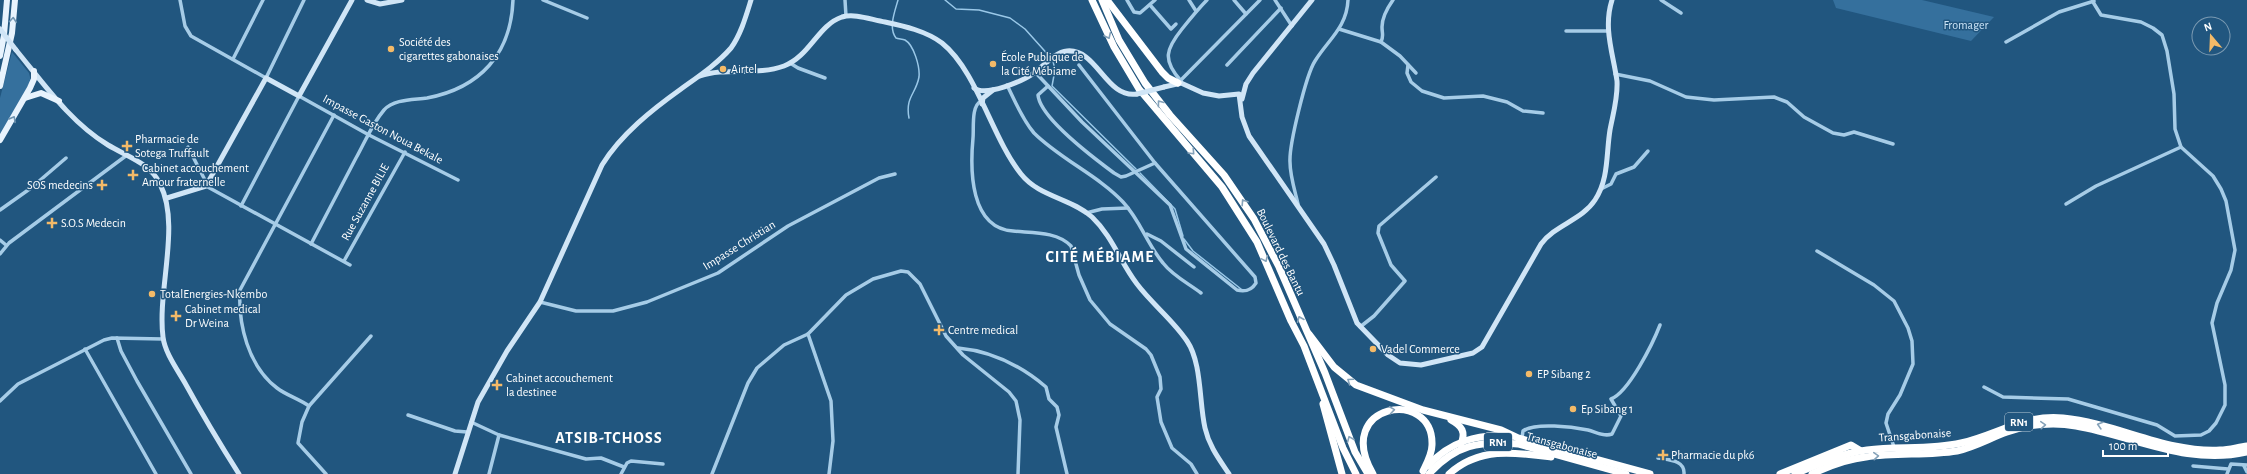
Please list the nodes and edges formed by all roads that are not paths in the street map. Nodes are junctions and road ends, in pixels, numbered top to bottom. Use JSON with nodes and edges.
{"nodes":[{"id":1,"x":7,"y":0,"type":"edge"},
{"id":2,"x":15,"y":0,"type":"edge"},
{"id":3,"x":180,"y":0,"type":"edge"},
{"id":4,"x":263,"y":0,"type":"edge"},
{"id":5,"x":304,"y":0,"type":"edge"},
{"id":6,"x":352,"y":0,"type":"edge"},
{"id":7,"x":367,"y":0,"type":"edge"},
{"id":8,"x":402,"y":0,"type":"edge"},
{"id":9,"x":513,"y":0,"type":"edge"},
{"id":10,"x":543,"y":0,"type":"edge"},
{"id":11,"x":751,"y":0,"type":"edge"},
{"id":12,"x":845,"y":0,"type":"edge"},
{"id":13,"x":1092,"y":0,"type":"edge"},
{"id":14,"x":1102,"y":0,"type":"edge"},
{"id":15,"x":1107,"y":0,"type":"edge"},
{"id":16,"x":1127,"y":0,"type":"edge"},
{"id":17,"x":1155,"y":0,"type":"edge"},
{"id":18,"x":1189,"y":0,"type":"edge"},
{"id":19,"x":1207,"y":0,"type":"edge"},
{"id":20,"x":1234,"y":0,"type":"edge"},
{"id":21,"x":1260,"y":0,"type":"edge"},
{"id":22,"x":1275,"y":0,"type":"edge"},
{"id":23,"x":1312,"y":0,"type":"edge"},
{"id":24,"x":1348,"y":0,"type":"edge"},
{"id":25,"x":1393,"y":0,"type":"edge"},
{"id":26,"x":1612,"y":0,"type":"edge"},
{"id":27,"x":1661,"y":0,"type":"edge"},
{"id":28,"x":2094,"y":1,"type":"edge"},
{"id":29,"x":1150,"y":4,"type":"junction"},
{"id":30,"x":1280,"y":8,"type":"junction"},
{"id":31,"x":1196,"y":11,"type":"junction"},
{"id":32,"x":1681,"y":13,"type":"dead end"},
{"id":33,"x":1246,"y":14,"type":"junction"},
{"id":34,"x":846,"y":16,"type":"junction"},
{"id":35,"x":587,"y":18,"type":"dead end"},
{"id":36,"x":1176,"y":24,"type":"dead end"},
{"id":37,"x":1292,"y":26,"type":"junction"},
{"id":38,"x":0,"y":29,"type":"edge"},
{"id":39,"x":1340,"y":29,"type":"junction"},
{"id":40,"x":1566,"y":31,"type":"dead end"},
{"id":41,"x":1608,"y":31,"type":"junction"},
{"id":42,"x":1381,"y":42,"type":"junction"},
{"id":43,"x":2006,"y":42,"type":"dead end"},
{"id":44,"x":0,"y":56,"type":"edge"},
{"id":45,"x":233,"y":59,"type":"junction"},
{"id":46,"x":716,"y":62,"type":"junction"},
{"id":47,"x":790,"y":63,"type":"junction"},
{"id":48,"x":1079,"y":65,"type":"dead end"},
{"id":49,"x":1227,"y":65,"type":"dead end"},
{"id":50,"x":1408,"y":65,"type":"junction"},
{"id":51,"x":34,"y":71,"type":"junction"},
{"id":52,"x":1035,"y":72,"type":"junction"},
{"id":53,"x":1416,"y":72,"type":"dead end"},
{"id":54,"x":720,"y":73,"type":"junction"},
{"id":55,"x":1615,"y":74,"type":"junction"},
{"id":56,"x":700,"y":76,"type":"junction"},
{"id":57,"x":1165,"y":76,"type":"junction"},
{"id":58,"x":266,"y":78,"type":"junction"},
{"id":59,"x":825,"y":78,"type":"dead end"},
{"id":60,"x":1181,"y":83,"type":"junction"},
{"id":61,"x":1246,"y":84,"type":"junction"},
{"id":62,"x":1007,"y":85,"type":"junction"},
{"id":63,"x":0,"y":86,"type":"edge"},
{"id":64,"x":1048,"y":86,"type":"junction"},
{"id":65,"x":1164,"y":87,"type":"junction"},
{"id":66,"x":974,"y":88,"type":"junction"},
{"id":67,"x":994,"y":90,"type":"junction"},
{"id":68,"x":300,"y":94,"type":"junction"},
{"id":69,"x":1231,"y":94,"type":"junction"},
{"id":70,"x":25,"y":98,"type":"junction"},
{"id":71,"x":58,"y":101,"type":"junction"},
{"id":72,"x":1241,"y":102,"type":"junction"},
{"id":73,"x":981,"y":103,"type":"junction"},
{"id":74,"x":1543,"y":113,"type":"dead end"},
{"id":75,"x":334,"y":115,"type":"junction"},
{"id":76,"x":369,"y":134,"type":"junction"},
{"id":77,"x":0,"y":140,"type":"edge"},
{"id":78,"x":1894,"y":144,"type":"dead end"},
{"id":79,"x":188,"y":147,"type":"dead end"},
{"id":80,"x":2181,"y":147,"type":"junction"},
{"id":81,"x":1648,"y":151,"type":"dead end"},
{"id":82,"x":404,"y":152,"type":"junction"},
{"id":83,"x":127,"y":154,"type":"junction"},
{"id":84,"x":66,"y":158,"type":"dead end"},
{"id":85,"x":1155,"y":163,"type":"junction"},
{"id":86,"x":1134,"y":173,"type":"junction"},
{"id":87,"x":895,"y":174,"type":"dead end"},
{"id":88,"x":1436,"y":177,"type":"dead end"},
{"id":89,"x":458,"y":180,"type":"dead end"},
{"id":90,"x":206,"y":185,"type":"junction"},
{"id":91,"x":1601,"y":189,"type":"junction"},
{"id":92,"x":167,"y":198,"type":"junction"},
{"id":93,"x":2066,"y":204,"type":"dead end"},
{"id":94,"x":241,"y":206,"type":"junction"},
{"id":95,"x":1128,"y":208,"type":"junction"},
{"id":96,"x":1299,"y":208,"type":"junction"},
{"id":97,"x":0,"y":210,"type":"edge"},
{"id":98,"x":1086,"y":212,"type":"junction"},
{"id":99,"x":275,"y":225,"type":"junction"},
{"id":100,"x":1146,"y":234,"type":"junction"},
{"id":101,"x":0,"y":240,"type":"edge"},
{"id":102,"x":311,"y":244,"type":"junction"},
{"id":103,"x":6,"y":245,"type":"junction"},
{"id":104,"x":1817,"y":250,"type":"dead end"},
{"id":105,"x":0,"y":254,"type":"edge"},
{"id":106,"x":344,"y":262,"type":"junction"},
{"id":107,"x":350,"y":265,"type":"dead end"},
{"id":108,"x":1194,"y":267,"type":"dead end"},
{"id":109,"x":1201,"y":293,"type":"dead end"},
{"id":110,"x":540,"y":302,"type":"junction"},
{"id":111,"x":1660,"y":326,"type":"dead end"},
{"id":112,"x":1360,"y":327,"type":"junction"},
{"id":113,"x":1306,"y":332,"type":"junction"},
{"id":114,"x":808,"y":334,"type":"junction"},
{"id":115,"x":371,"y":336,"type":"dead end"},
{"id":116,"x":117,"y":338,"type":"junction"},
{"id":117,"x":164,"y":339,"type":"junction"},
{"id":118,"x":958,"y":348,"type":"junction"},
{"id":119,"x":85,"y":349,"type":"junction"},
{"id":120,"x":1307,"y":354,"type":"junction"},
{"id":121,"x":1984,"y":387,"type":"dead end"},
{"id":122,"x":0,"y":401,"type":"edge"},
{"id":123,"x":309,"y":406,"type":"junction"},
{"id":124,"x":408,"y":415,"type":"dead end"},
{"id":125,"x":1438,"y":415,"type":"junction"},
{"id":126,"x":471,"y":422,"type":"junction"},
{"id":127,"x":467,"y":432,"type":"junction"},
{"id":128,"x":499,"y":435,"type":"junction"},
{"id":129,"x":2175,"y":436,"type":"junction"},
{"id":130,"x":1520,"y":438,"type":"junction"},
{"id":131,"x":1462,"y":441,"type":"junction"},
{"id":132,"x":2172,"y":444,"type":"junction"},
{"id":133,"x":2247,"y":446,"type":"edge"},
{"id":134,"x":1895,"y":448,"type":"junction"},
{"id":135,"x":1861,"y":451,"type":"junction"},
{"id":136,"x":2247,"y":452,"type":"edge"},
{"id":137,"x":1568,"y":458,"type":"junction"},
{"id":138,"x":1658,"y":458,"type":"dead end"},
{"id":139,"x":663,"y":464,"type":"dead end"},
{"id":140,"x":1438,"y":464,"type":"junction"},
{"id":141,"x":2246,"y":465,"type":"edge"},
{"id":142,"x":2193,"y":466,"type":"dead end"},
{"id":143,"x":624,"y":467,"type":"junction"},
{"id":144,"x":2228,"y":469,"type":"junction"},
{"id":145,"x":2247,"y":472,"type":"edge"},
{"id":146,"x":1425,"y":473,"type":"edge"},
{"id":147,"x":156,"y":474,"type":"edge"},
{"id":148,"x":191,"y":474,"type":"edge"},
{"id":149,"x":239,"y":474,"type":"edge"},
{"id":150,"x":326,"y":474,"type":"edge"},
{"id":151,"x":455,"y":474,"type":"edge"},
{"id":152,"x":489,"y":474,"type":"edge"},
{"id":153,"x":621,"y":474,"type":"edge"},
{"id":154,"x":712,"y":474,"type":"edge"},
{"id":155,"x":829,"y":474,"type":"edge"},
{"id":156,"x":1018,"y":474,"type":"edge"},
{"id":157,"x":1067,"y":474,"type":"edge"},
{"id":158,"x":1196,"y":474,"type":"edge"},
{"id":159,"x":1229,"y":474,"type":"edge"},
{"id":160,"x":1342,"y":474,"type":"edge"},
{"id":161,"x":1356,"y":474,"type":"edge"},
{"id":162,"x":1368,"y":474,"type":"edge"},
{"id":163,"x":1373,"y":474,"type":"edge"},
{"id":164,"x":1449,"y":474,"type":"edge"},
{"id":165,"x":1626,"y":474,"type":"edge"},
{"id":166,"x":1650,"y":474,"type":"edge"},
{"id":167,"x":1684,"y":474,"type":"edge"},
{"id":168,"x":1780,"y":474,"type":"edge"},
{"id":169,"x":1796,"y":474,"type":"edge"},
{"id":170,"x":1812,"y":474,"type":"edge"},
{"id":171,"x":2227,"y":474,"type":"edge"}],
"edges":[{"from":1,"to":44,"type":"main road"},
{"from":63,"to":2,"type":"main road","one_way":true},
{"from":3,"to":45,"type":"street"},
{"from":4,"to":45,"type":"street"},
{"from":5,"to":58,"type":"street"},
{"from":6,"to":68,"type":"street"},
{"from":7,"to":8,"type":"street"},
{"from":9,"to":76,"type":"street"},
{"from":10,"to":35,"type":"street"},
{"from":11,"to":46,"type":"street"},
{"from":12,"to":34,"type":"street"},
{"from":13,"to":120,"type":"highway","name":"Boulevard des Bantu","one_way":true},
{"from":113,"to":14,"type":"highway","name":"Boulevard des Bantu","one_way":true},
{"from":15,"to":57,"type":"highway"},
{"from":16,"to":29,"type":"street"},
{"from":17,"to":29,"type":"street"},
{"from":18,"to":31,"type":"street"},
{"from":19,"to":31,"type":"street"},
{"from":20,"to":33,"type":"street"},
{"from":21,"to":33,"type":"street"},
{"from":22,"to":30,"type":"street"},
{"from":23,"to":37,"type":"street"},
{"from":24,"to":39,"type":"street"},
{"from":25,"to":42,"type":"street"},
{"from":26,"to":41,"type":"street"},
{"from":27,"to":32,"type":"street"},
{"from":28,"to":43,"type":"street"},
{"from":28,"to":80,"type":"street"},
{"from":29,"to":36,"type":"street"},
{"from":30,"to":37,"type":"street"},
{"from":30,"to":49,"type":"street"},
{"from":31,"to":60,"type":"street"},
{"from":33,"to":60,"type":"street"},
{"from":34,"to":47,"type":"street"},
{"from":34,"to":66,"type":"street"},
{"from":37,"to":61,"type":"street"},
{"from":38,"to":51,"type":"street","bridge":true},
{"from":39,"to":42,"type":"street"},
{"from":39,"to":96,"type":"street"},
{"from":40,"to":41,"type":"street"},
{"from":41,"to":55,"type":"street"},
{"from":42,"to":50,"type":"street"},
{"from":45,"to":58,"type":"street"},
{"from":46,"to":54,"type":"street"},
{"from":46,"to":56,"type":"street"},
{"from":47,"to":54,"type":"street"},
{"from":47,"to":59,"type":"street"},
{"from":48,"to":85,"type":"street"},
{"from":50,"to":53,"type":"street"},
{"from":50,"to":74,"type":"street"},
{"from":51,"to":70,"type":"main road"},
{"from":51,"to":71,"type":"street"},
{"from":52,"to":62,"type":"street"},
{"from":52,"to":64,"type":"street"},
{"from":52,"to":65,"type":"street","bridge":true},
{"from":54,"to":56,"type":"street"},
{"from":55,"to":78,"type":"street"},
{"from":55,"to":91,"type":"street"},
{"from":56,"to":110,"type":"street"},
{"from":57,"to":60,"type":"highway"},
{"from":57,"to":65,"type":"highway"},
{"from":58,"to":68,"type":"street"},
{"from":58,"to":90,"type":"street"},
{"from":60,"to":65,"type":"street"},
{"from":60,"to":69,"type":"street"},
{"from":61,"to":69,"type":"street"},
{"from":61,"to":72,"type":"street"},
{"from":62,"to":67,"type":"street"},
{"from":62,"to":95,"type":"street"},
{"from":64,"to":86,"type":"street"},
{"from":64,"to":86,"type":"street"},
{"from":66,"to":67,"type":"street"},
{"from":66,"to":73,"type":"street"},
{"from":67,"to":73,"type":"street"},
{"from":68,"to":75,"type":"street","name":"Impasse Gaston Noua Bekale"},
{"from":68,"to":94,"type":"street"},
{"from":69,"to":72,"type":"street"},
{"from":70,"to":71,"type":"main road"},
{"from":77,"to":70,"type":"main road","one_way":true},
{"from":71,"to":83,"type":"street"},
{"from":72,"to":96,"type":"street"},
{"from":73,"to":98,"type":"street"},
{"from":73,"to":158,"type":"street"},
{"from":75,"to":76,"type":"street","name":"Impasse Gaston Noua Bekale"},
{"from":75,"to":99,"type":"street"},
{"from":76,"to":82,"type":"street","name":"Impasse Gaston Noua Bekale"},
{"from":76,"to":102,"type":"street"},
{"from":79,"to":90,"type":"street"},
{"from":80,"to":93,"type":"street"},
{"from":80,"to":129,"type":"street"},
{"from":81,"to":91,"type":"street"},
{"from":82,"to":89,"type":"street","name":"Impasse Gaston Noua Bekale"},
{"from":82,"to":106,"type":"street","name":"Rue Suzanne BILIE"},
{"from":83,"to":92,"type":"street"},
{"from":83,"to":103,"type":"street"},
{"from":84,"to":97,"type":"street"},
{"from":85,"to":86,"type":"street"},
{"from":85,"to":86,"type":"street"},
{"from":87,"to":110,"type":"street","name":"Impasse Christian"},
{"from":88,"to":112,"type":"street"},
{"from":90,"to":92,"type":"street"},
{"from":90,"to":94,"type":"street"},
{"from":91,"to":112,"type":"street"},
{"from":92,"to":117,"type":"street"},
{"from":94,"to":99,"type":"street"},
{"from":95,"to":98,"type":"street"},
{"from":95,"to":100,"type":"street"},
{"from":96,"to":112,"type":"street"},
{"from":98,"to":159,"type":"street"},
{"from":99,"to":102,"type":"street"},
{"from":99,"to":123,"type":"street"},
{"from":100,"to":108,"type":"street"},
{"from":100,"to":109,"type":"street"},
{"from":101,"to":103,"type":"street"},
{"from":102,"to":106,"type":"street"},
{"from":103,"to":105,"type":"street"},
{"from":104,"to":134,"type":"street"},
{"from":106,"to":107,"type":"street"},
{"from":110,"to":126,"type":"street"},
{"from":111,"to":130,"type":"street"},
{"from":125,"to":113,"type":"highway","one_way":true},
{"from":162,"to":113,"type":"highway","name":"Boulevard des Bantu","one_way":true},
{"from":114,"to":118,"type":"street"},
{"from":114,"to":154,"type":"street"},
{"from":114,"to":155,"type":"street"},
{"from":115,"to":123,"type":"street"},
{"from":116,"to":117,"type":"street"},
{"from":116,"to":119,"type":"street"},
{"from":116,"to":148,"type":"street"},
{"from":117,"to":149,"type":"street"},
{"from":118,"to":156,"type":"street"},
{"from":118,"to":157,"type":"street"},
{"from":119,"to":122,"type":"street"},
{"from":119,"to":147,"type":"street"},
{"from":120,"to":160,"type":"highway"},
{"from":120,"to":161,"type":"highway","name":"Boulevard des Bantu"},
{"from":121,"to":129,"type":"street"},
{"from":123,"to":150,"type":"street"},
{"from":124,"to":127,"type":"street"},
{"from":125,"to":130,"type":"highway"},
{"from":125,"to":131,"type":"highway"},
{"from":126,"to":127,"type":"street"},
{"from":126,"to":128,"type":"street"},
{"from":127,"to":151,"type":"street"},
{"from":128,"to":143,"type":"street"},
{"from":128,"to":152,"type":"street"},
{"from":129,"to":132,"type":"street"},
{"from":130,"to":131,"type":"highway","name":"Transgabonaise","number":"RN1"},
{"from":130,"to":166,"type":"highway","name":"Transgabonaise","number":"RN1"},
{"from":131,"to":140,"type":"highway"},
{"from":131,"to":146,"type":"highway","name":"Transgabonaise","number":"RN1"},
{"from":132,"to":133,"type":"highway","name":"Transgabonaise","number":"RN1"},
{"from":132,"to":134,"type":"highway","name":"Transgabonaise","number":"RN1","one_way":true},
{"from":134,"to":135,"type":"highway","name":"Transgabonaise","number":"RN1"},
{"from":135,"to":168,"type":"highway"},
{"from":135,"to":169,"type":"highway","name":"Transgabonaise","number":"RN1"},
{"from":170,"to":136,"type":"highway","name":"Transgabonaise","number":"RN1","one_way":true},
{"from":137,"to":140,"type":"highway","name":"Transgabonaise","number":"RN1"},
{"from":137,"to":164,"type":"highway"},
{"from":137,"to":165,"type":"highway","name":"Transgabonaise","number":"RN1"},
{"from":138,"to":167,"type":"street"},
{"from":139,"to":143,"type":"street"},
{"from":140,"to":146,"type":"highway","name":"Transgabonaise","number":"RN1"},
{"from":141,"to":144,"type":"street"},
{"from":141,"to":145,"type":"street"},
{"from":142,"to":144,"type":"street"},
{"from":143,"to":153,"type":"street"},
{"from":144,"to":171,"type":"street"},
{"from":163,"to":146,"type":"highway","one_way":true}]}
